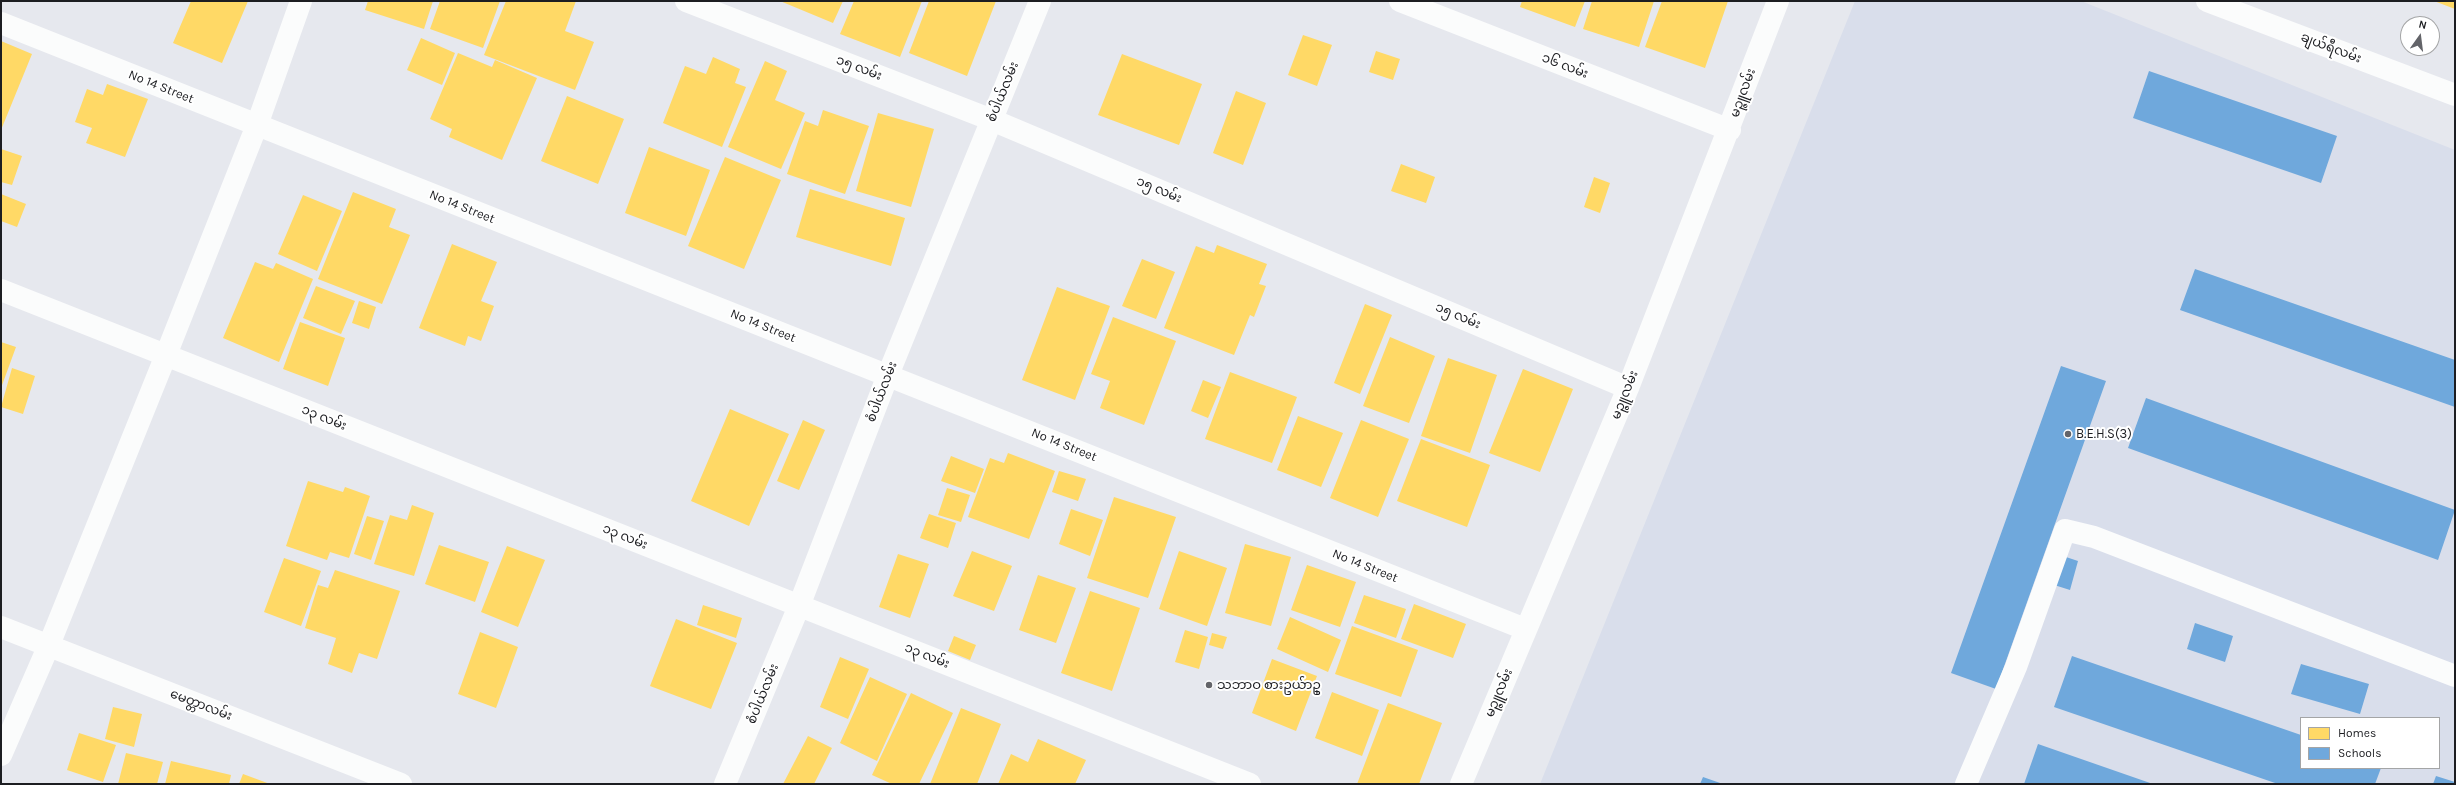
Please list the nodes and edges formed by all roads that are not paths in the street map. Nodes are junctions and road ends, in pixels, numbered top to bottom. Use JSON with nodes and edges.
{"nodes":[{"id":1,"x":302,"y":1,"type":"edge"},
{"id":2,"x":686,"y":1,"type":"edge"},
{"id":3,"x":1040,"y":1,"type":"edge"},
{"id":4,"x":1400,"y":1,"type":"edge"},
{"id":5,"x":1778,"y":1,"type":"edge"},
{"id":6,"x":2207,"y":1,"type":"edge"},
{"id":7,"x":1,"y":23,"type":"edge"},
{"id":8,"x":2455,"y":95,"type":"edge"},
{"id":9,"x":992,"y":120,"type":"junction"},
{"id":10,"x":257,"y":126,"type":"junction"},
{"id":11,"x":1730,"y":130,"type":"junction"},
{"id":12,"x":1,"y":290,"type":"edge"},
{"id":13,"x":166,"y":355,"type":"junction"},
{"id":14,"x":888,"y":375,"type":"junction"},
{"id":15,"x":1628,"y":388,"type":"junction"},
{"id":16,"x":799,"y":606,"type":"junction"},
{"id":17,"x":1,"y":627,"type":"edge"},
{"id":18,"x":1525,"y":629,"type":"junction"},
{"id":19,"x":49,"y":645,"type":"junction"},
{"id":20,"x":2455,"y":676,"type":"edge"},
{"id":21,"x":1,"y":755,"type":"edge"},
{"id":22,"x":401,"y":784,"type":"edge"},
{"id":23,"x":725,"y":784,"type":"edge"},
{"id":24,"x":1250,"y":784,"type":"edge"},
{"id":25,"x":1461,"y":784,"type":"edge"},
{"id":26,"x":1966,"y":784,"type":"edge"}],
"edges":[{"from":1,"to":10,"type":"street"},
{"from":2,"to":9,"type":"street","name":"၁၅ လမ်း"},
{"from":3,"to":9,"type":"street","name":"စံပါယ်လမ်း"},
{"from":4,"to":11,"type":"street","name":"၁၆ လမ်း"},
{"from":5,"to":11,"type":"street","name":"မဉ္ဇူလမ်း"},
{"from":6,"to":8,"type":"street","name":"ချယ်ရီလမ်း"},
{"from":7,"to":10,"type":"street","name":"No 14 Street"},
{"from":9,"to":14,"type":"street","name":"စံပါယ်လမ်း"},
{"from":9,"to":15,"type":"street","name":"၁၅ လမ်း"},
{"from":10,"to":13,"type":"street"},
{"from":10,"to":14,"type":"street","name":"No 14 Street"},
{"from":11,"to":15,"type":"street","name":"မဉ္ဇူလမ်း"},
{"from":12,"to":13,"type":"street","name":"၁၃ လမ်း"},
{"from":13,"to":16,"type":"street","name":"၁၃ လမ်း"},
{"from":13,"to":19,"type":"street"},
{"from":14,"to":16,"type":"street","name":"စံပါယ်လမ်း"},
{"from":14,"to":18,"type":"street","name":"No 14 Street"},
{"from":15,"to":18,"type":"street","name":"မဉ္ဇူလမ်း"},
{"from":16,"to":23,"type":"street","name":"စံပါယ်လမ်း"},
{"from":16,"to":24,"type":"street","name":"၁၃ လမ်း"},
{"from":17,"to":19,"type":"street","name":"မေတ္တာလမ်း"},
{"from":18,"to":25,"type":"street","name":"မဉ္ဇူလမ်း"},
{"from":19,"to":21,"type":"street"},
{"from":19,"to":22,"type":"street","name":"မေတ္တာလမ်း"},
{"from":20,"to":26,"type":"street"}]}
